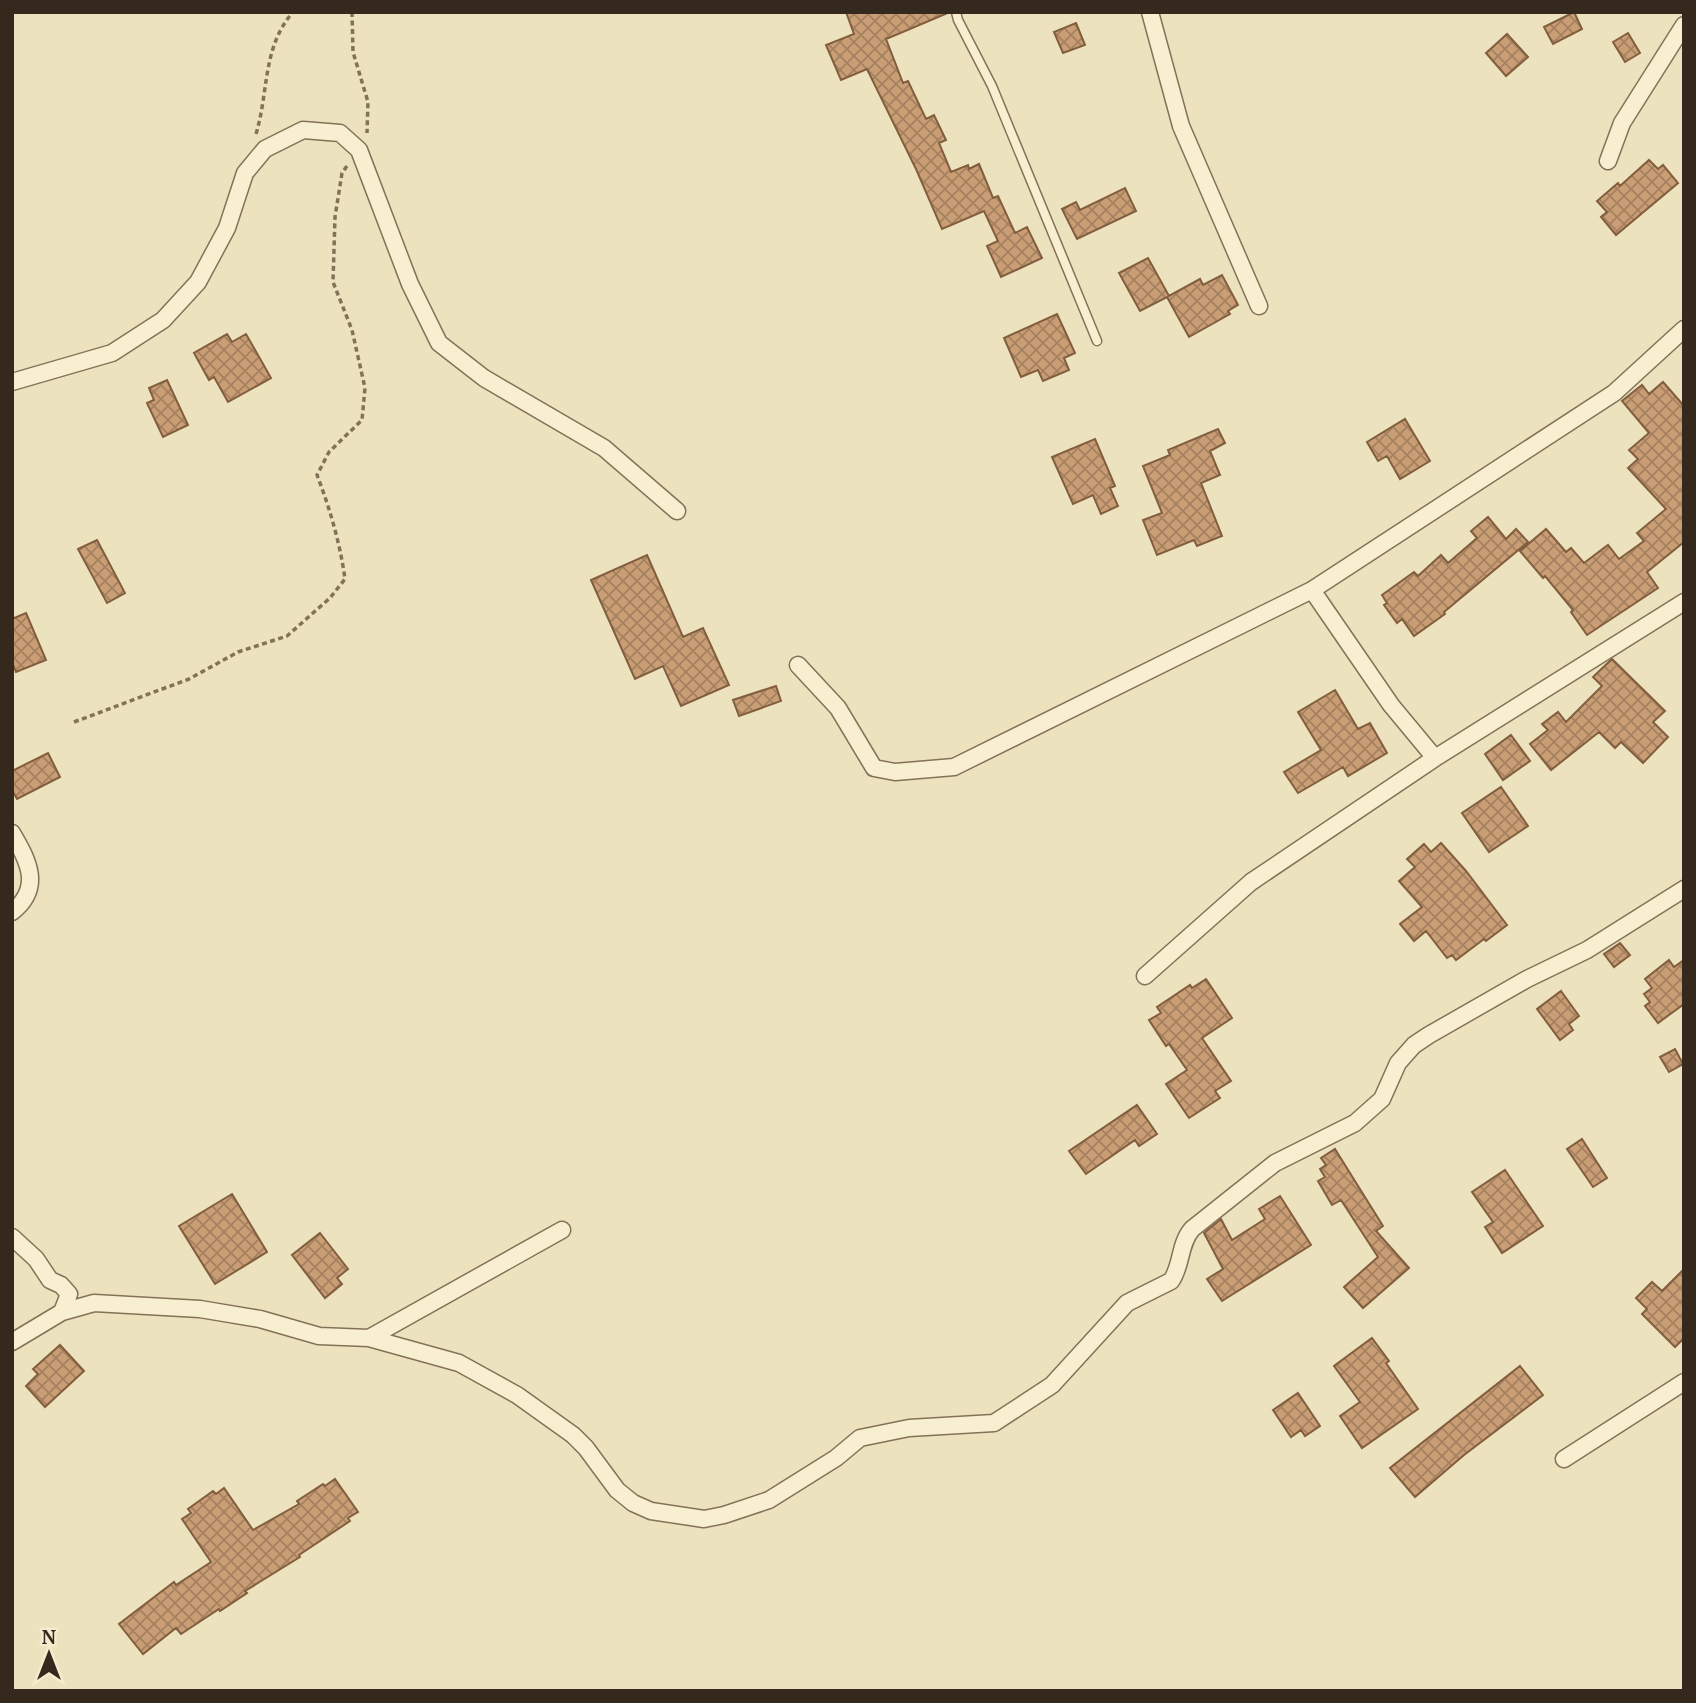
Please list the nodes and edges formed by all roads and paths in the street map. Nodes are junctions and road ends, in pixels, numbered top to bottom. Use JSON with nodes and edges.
{"nodes":[{"id":1,"x":293,"y":12,"type":"edge"},
{"id":2,"x":352,"y":12,"type":"edge"},
{"id":3,"x":956,"y":12,"type":"edge"},
{"id":4,"x":1150,"y":12,"type":"edge"},
{"id":5,"x":1684,"y":25,"type":"edge"},
{"id":6,"x":254,"y":141,"type":"dead end"},
{"id":7,"x":359,"y":150,"type":"junction"},
{"id":8,"x":1608,"y":161,"type":"dead end"},
{"id":9,"x":1259,"y":306,"type":"dead end"},
{"id":10,"x":1684,"y":329,"type":"edge"},
{"id":11,"x":1097,"y":341,"type":"dead end"},
{"id":12,"x":12,"y":382,"type":"edge"},
{"id":13,"x":677,"y":511,"type":"dead end"},
{"id":14,"x":1312,"y":590,"type":"junction"},
{"id":15,"x":1684,"y":602,"type":"edge"},
{"id":16,"x":798,"y":665,"type":"dead end"},
{"id":17,"x":74,"y":722,"type":"dead end"},
{"id":18,"x":1436,"y":758,"type":"junction"},
{"id":19,"x":12,"y":833,"type":"edge"},
{"id":20,"x":1684,"y":890,"type":"edge"},
{"id":21,"x":12,"y":912,"type":"edge"},
{"id":22,"x":1145,"y":976,"type":"dead end"},
{"id":23,"x":562,"y":1230,"type":"dead end"},
{"id":24,"x":12,"y":1237,"type":"edge"},
{"id":25,"x":62,"y":1312,"type":"junction"},
{"id":26,"x":369,"y":1338,"type":"junction"},
{"id":27,"x":12,"y":1342,"type":"edge"},
{"id":28,"x":1684,"y":1382,"type":"edge"},
{"id":29,"x":1564,"y":1459,"type":"dead end"}],
"edges":[{"from":1,"to":6,"type":"path"},
{"from":2,"to":7,"type":"path"},
{"from":3,"to":11,"type":"lane"},
{"from":4,"to":9,"type":"street"},
{"from":5,"to":8,"type":"street"},
{"from":7,"to":12,"type":"street"},
{"from":7,"to":13,"type":"street"},
{"from":7,"to":17,"type":"path"},
{"from":10,"to":14,"type":"street"},
{"from":14,"to":16,"type":"street"},
{"from":14,"to":18,"type":"street"},
{"from":15,"to":18,"type":"street"},
{"from":18,"to":22,"type":"street"},
{"from":19,"to":21,"type":"street"},
{"from":20,"to":26,"type":"street"},
{"from":23,"to":26,"type":"street"},
{"from":24,"to":25,"type":"street"},
{"from":25,"to":26,"type":"street"},
{"from":25,"to":27,"type":"street"},
{"from":28,"to":29,"type":"street"}]}
